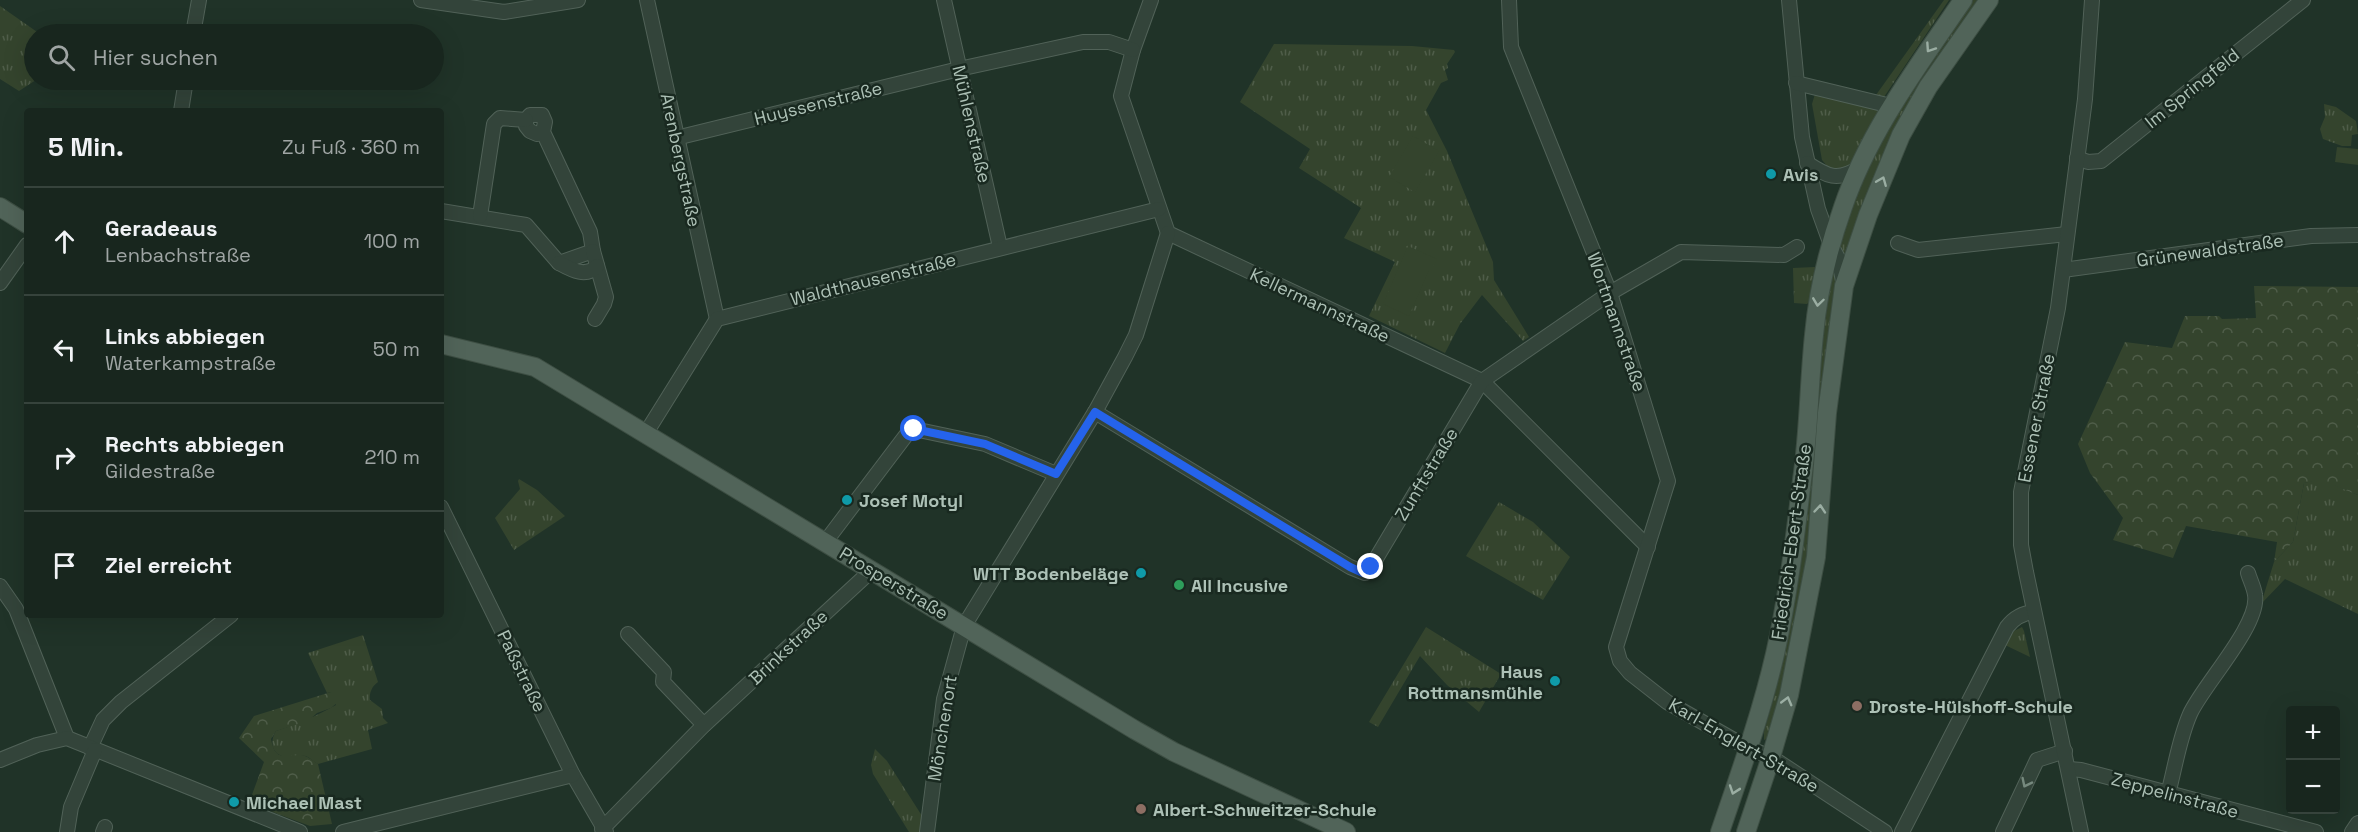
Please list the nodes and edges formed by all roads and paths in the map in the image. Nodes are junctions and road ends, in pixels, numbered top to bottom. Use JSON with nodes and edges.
{"nodes":[{"id":1,"x":199,"y":0,"type":"edge"},
{"id":2,"x":421,"y":0,"type":"edge"},
{"id":3,"x":578,"y":0,"type":"edge"},
{"id":4,"x":647,"y":0,"type":"edge"},
{"id":5,"x":944,"y":0,"type":"edge"},
{"id":6,"x":1151,"y":0,"type":"edge"},
{"id":7,"x":1509,"y":0,"type":"edge"},
{"id":8,"x":1789,"y":0,"type":"edge"},
{"id":9,"x":1963,"y":0,"type":"edge"},
{"id":10,"x":1989,"y":0,"type":"edge"},
{"id":11,"x":2092,"y":0,"type":"edge"},
{"id":12,"x":2303,"y":0,"type":"edge"},
{"id":13,"x":195,"y":24,"type":"edge"},
{"id":14,"x":1134,"y":50,"type":"junction"},
{"id":15,"x":959,"y":69,"type":"junction"},
{"id":16,"x":1796,"y":83,"type":"junction"},
{"id":17,"x":184,"y":90,"type":"edge"},
{"id":18,"x":1891,"y":106,"type":"junction"},
{"id":19,"x":181,"y":108,"type":"edge"},
{"id":20,"x":676,"y":138,"type":"junction"},
{"id":21,"x":2077,"y":158,"type":"junction"},
{"id":22,"x":1807,"y":163,"type":"junction"},
{"id":23,"x":1858,"y":168,"type":"junction"},
{"id":24,"x":0,"y":207,"type":"edge"},
{"id":25,"x":1160,"y":209,"type":"junction"},
{"id":26,"x":444,"y":211,"type":"edge"},
{"id":27,"x":480,"y":216,"type":"junction"},
{"id":28,"x":24,"y":222,"type":"edge"},
{"id":29,"x":1168,"y":233,"type":"junction"},
{"id":30,"x":2067,"y":234,"type":"junction"},
{"id":31,"x":2358,"y":235,"type":"edge"},
{"id":32,"x":1898,"y":243,"type":"dead end"},
{"id":33,"x":1831,"y":245,"type":"junction"},
{"id":34,"x":1000,"y":247,"type":"junction"},
{"id":35,"x":1797,"y":247,"type":"dead end"},
{"id":36,"x":24,"y":249,"type":"edge"},
{"id":37,"x":593,"y":251,"type":"junction"},
{"id":38,"x":559,"y":263,"type":"junction"},
{"id":39,"x":597,"y":266,"type":"junction"},
{"id":40,"x":2063,"y":270,"type":"junction"},
{"id":41,"x":0,"y":284,"type":"edge"},
{"id":42,"x":1844,"y":286,"type":"junction"},
{"id":43,"x":1610,"y":293,"type":"junction"},
{"id":44,"x":595,"y":319,"type":"dead end"},
{"id":45,"x":717,"y":319,"type":"junction"},
{"id":46,"x":444,"y":345,"type":"edge"},
{"id":47,"x":1482,"y":381,"type":"junction"},
{"id":48,"x":1095,"y":412,"type":"junction"},
{"id":49,"x":646,"y":433,"type":"junction"},
{"id":50,"x":1056,"y":474,"type":"junction"},
{"id":51,"x":444,"y":515,"type":"edge"},
{"id":52,"x":825,"y":541,"type":"junction"},
{"id":53,"x":1648,"y":548,"type":"junction"},
{"id":54,"x":872,"y":570,"type":"junction"},
{"id":55,"x":2248,"y":573,"type":"dead end"},
{"id":56,"x":0,"y":586,"type":"edge"},
{"id":57,"x":2034,"y":612,"type":"junction"},
{"id":58,"x":227,"y":618,"type":"edge"},
{"id":59,"x":964,"y":626,"type":"junction"},
{"id":60,"x":628,"y":634,"type":"dead end"},
{"id":61,"x":1616,"y":647,"type":"joint"},
{"id":62,"x":704,"y":725,"type":"junction"},
{"id":63,"x":67,"y":738,"type":"junction"},
{"id":64,"x":1748,"y":748,"type":"junction"},
{"id":65,"x":92,"y":749,"type":"junction"},
{"id":66,"x":2065,"y":751,"type":"junction"},
{"id":67,"x":1771,"y":757,"type":"junction"},
{"id":68,"x":0,"y":760,"type":"edge"},
{"id":69,"x":2069,"y":770,"type":"junction"},
{"id":70,"x":573,"y":775,"type":"junction"},
{"id":71,"x":2168,"y":794,"type":"junction"},
{"id":72,"x":2358,"y":823,"type":"edge"},
{"id":73,"x":604,"y":830,"type":"edge"},
{"id":74,"x":67,"y":832,"type":"edge"},
{"id":75,"x":300,"y":832,"type":"edge"},
{"id":76,"x":343,"y":832,"type":"edge"},
{"id":77,"x":927,"y":832,"type":"edge"},
{"id":78,"x":1346,"y":832,"type":"edge"},
{"id":79,"x":1720,"y":832,"type":"edge"},
{"id":80,"x":1746,"y":832,"type":"edge"},
{"id":81,"x":1885,"y":832,"type":"edge"},
{"id":82,"x":1902,"y":832,"type":"edge"},
{"id":83,"x":2003,"y":832,"type":"edge"},
{"id":84,"x":2081,"y":832,"type":"edge"},
{"id":85,"x":2316,"y":832,"type":"edge"},
{"id":86,"x":2352,"y":832,"type":"edge"}],
"edges":[{"from":1,"to":13,"type":"street"},
{"from":2,"to":3,"type":"street"},
{"from":4,"to":20,"type":"street","name":"Arenbergstraße"},
{"from":5,"to":15,"type":"street","name":"Mühlenstraße"},
{"from":6,"to":14,"type":"street"},
{"from":7,"to":43,"type":"street","name":"Wortmannstraße"},
{"from":8,"to":16,"type":"street","name":"Friedrich-Ebert-Straße"},
{"from":9,"to":18,"type":"main road","one_way":true},
{"from":42,"to":10,"type":"main road","name":"Friedrich-Ebert-Straße","one_way":true},
{"from":11,"to":21,"type":"street","name":"Essener Straße"},
{"from":12,"to":21,"type":"street","name":"Im Springfeld"},
{"from":14,"to":15,"type":"street","name":"Huyssenstraße"},
{"from":14,"to":25,"type":"street"},
{"from":15,"to":20,"type":"street","name":"Huyssenstraße"},
{"from":15,"to":34,"type":"street","name":"Mühlenstraße"},
{"from":16,"to":18,"type":"street"},
{"from":16,"to":22,"type":"street","name":"Friedrich-Ebert-Straße"},
{"from":17,"to":19,"type":"street"},
{"from":18,"to":23,"type":"main road"},
{"from":20,"to":45,"type":"street","name":"Arenbergstraße"},
{"from":21,"to":30,"type":"street","name":"Essener Straße"},
{"from":22,"to":23,"type":"street"},
{"from":22,"to":33,"type":"street","name":"Friedrich-Ebert-Straße"},
{"from":23,"to":33,"type":"main road"},
{"from":24,"to":28,"type":"main road"},
{"from":25,"to":29,"type":"street"},
{"from":25,"to":34,"type":"street","name":"Waldthausenstraße"},
{"from":26,"to":27,"type":"street"},
{"from":27,"to":37,"type":"street"},
{"from":27,"to":38,"type":"street"},
{"from":29,"to":47,"type":"street","name":"Kellermannstraße"},
{"from":29,"to":48,"type":"street","name":"Mönchenort"},
{"from":30,"to":32,"type":"street"},
{"from":30,"to":40,"type":"street","name":"Essener Straße"},
{"from":31,"to":40,"type":"street","name":"Grünewaldstraße"},
{"from":33,"to":42,"type":"street","name":"Friedrich-Ebert-Straße"},
{"from":33,"to":64,"type":"main road","name":"Friedrich-Ebert-Straße","one_way":true},
{"from":34,"to":45,"type":"street","name":"Waldthausenstraße"},
{"from":35,"to":43,"type":"street"},
{"from":36,"to":41,"type":"street"},
{"from":37,"to":38,"type":"street"},
{"from":37,"to":39,"type":"street"},
{"from":38,"to":39,"type":"street"},
{"from":39,"to":44,"type":"street"},
{"from":40,"to":57,"type":"street","name":"Essener Straße"},
{"from":67,"to":42,"type":"main road","name":"Friedrich-Ebert-Straße","one_way":true},
{"from":43,"to":47,"type":"street"},
{"from":43,"to":53,"type":"street","name":"Wortmannstraße"},
{"from":45,"to":49,"type":"street"},
{"from":46,"to":49,"type":"main road","name":"Prosperstraße"},
{"from":47,"to":48,"type":"street","name":"Zunftstraße"},
{"from":47,"to":53,"type":"street","name":"Kellermannstraße"},
{"from":48,"to":50,"type":"street","name":"Mönchenort"},
{"from":49,"to":52,"type":"main road","name":"Prosperstraße"},
{"from":50,"to":52,"type":"street"},
{"from":50,"to":59,"type":"street","name":"Mönchenort"},
{"from":51,"to":70,"type":"street","name":"Paßstraße"},
{"from":52,"to":54,"type":"main road","name":"Prosperstraße"},
{"from":53,"to":61,"type":"street","name":"Wortmannstraße"},
{"from":54,"to":59,"type":"main road","name":"Prosperstraße"},
{"from":54,"to":62,"type":"street","name":"Brinkstraße"},
{"from":55,"to":71,"type":"street"},
{"from":56,"to":63,"type":"street"},
{"from":57,"to":66,"type":"street","name":"Essener Straße"},
{"from":57,"to":82,"type":"street"},
{"from":58,"to":65,"type":"street"},
{"from":59,"to":77,"type":"street","name":"Mönchenort"},
{"from":59,"to":78,"type":"main road","name":"Prosperstraße"},
{"from":60,"to":62,"type":"street"},
{"from":61,"to":64,"type":"street","name":"Karl-Englert-Straße"},
{"from":62,"to":73,"type":"street","name":"Brinkstraße"},
{"from":63,"to":65,"type":"street"},
{"from":63,"to":68,"type":"street"},
{"from":64,"to":67,"type":"street","name":"Karl-Englert-Straße"},
{"from":64,"to":79,"type":"main road","name":"Friedrich-Ebert-Straße","one_way":true},
{"from":65,"to":74,"type":"street"},
{"from":65,"to":75,"type":"street"},
{"from":66,"to":69,"type":"street","name":"Essener Straße"},
{"from":66,"to":83,"type":"street","one_way":true},
{"from":67,"to":80,"type":"main road","name":"Friedrich-Ebert-Straße"},
{"from":67,"to":81,"type":"street","name":"Karl-Englert-Straße"},
{"from":69,"to":71,"type":"street","name":"Zeppelinstraße"},
{"from":69,"to":84,"type":"street","name":"Essener Straße"},
{"from":70,"to":73,"type":"street","name":"Paßstraße"},
{"from":70,"to":76,"type":"street"},
{"from":71,"to":85,"type":"street","name":"Zeppelinstraße"},
{"from":72,"to":86,"type":"street"}]}
